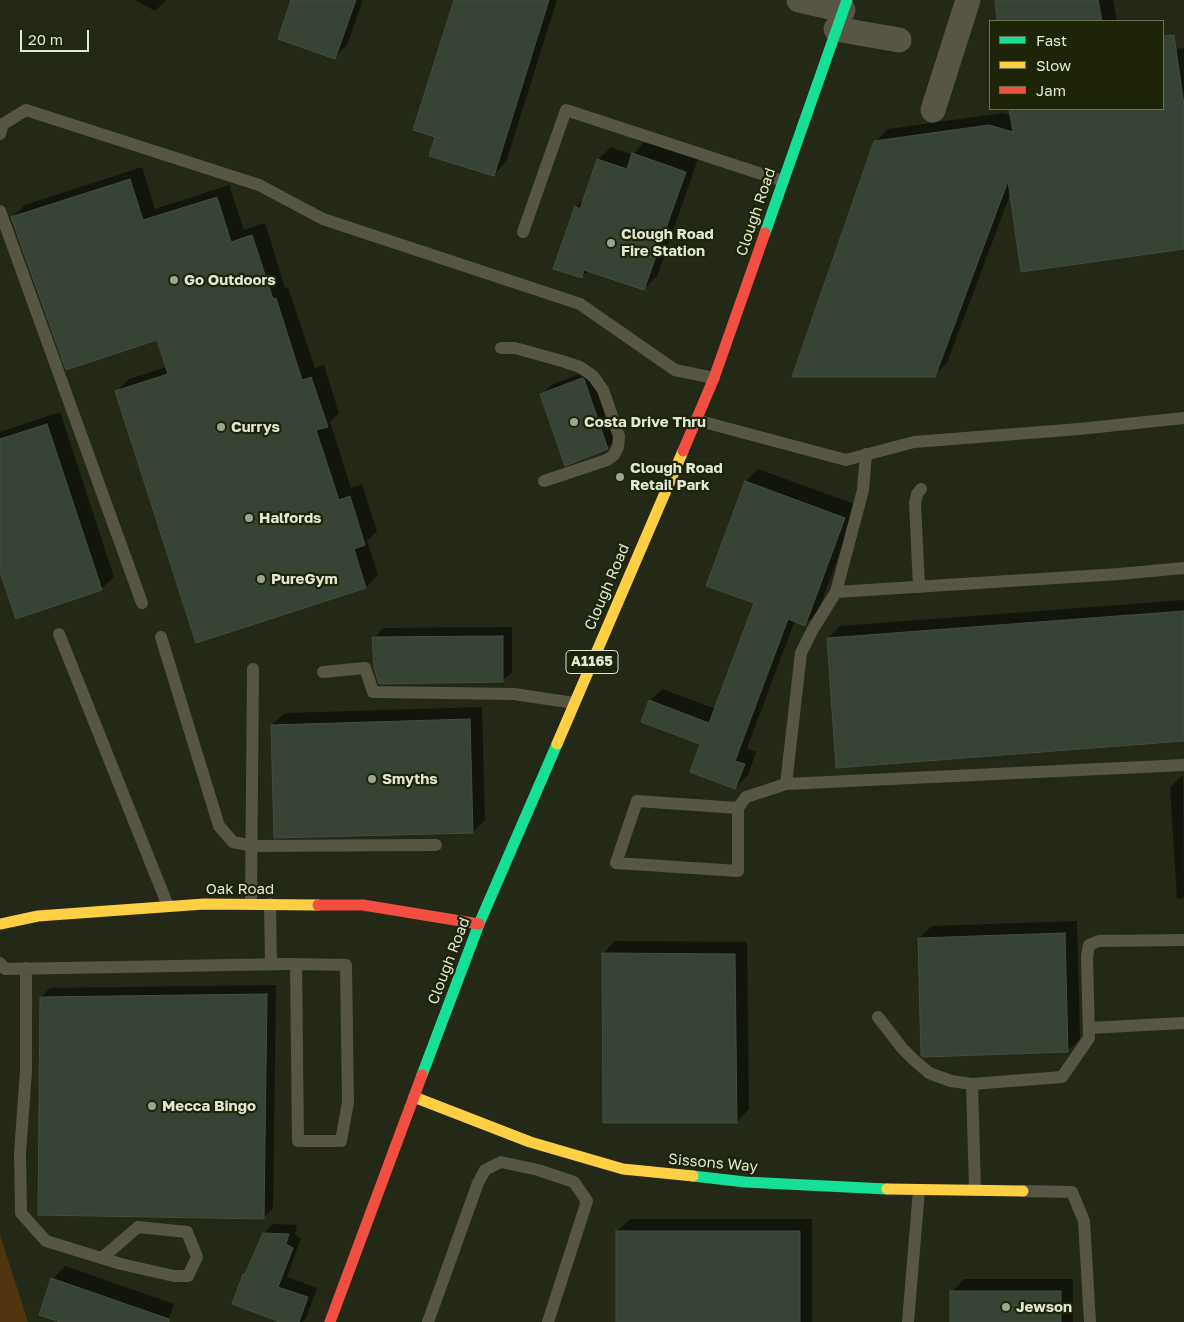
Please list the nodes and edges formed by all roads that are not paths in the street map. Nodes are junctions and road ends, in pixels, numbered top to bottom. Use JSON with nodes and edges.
{"nodes":[{"id":1,"x":799,"y":0,"type":"edge"},
{"id":2,"x":968,"y":0,"type":"edge"},
{"id":3,"x":842,"y":13,"type":"edge"},
{"id":4,"x":899,"y":40,"type":"dead end"},
{"id":5,"x":933,"y":110,"type":"dead end"},
{"id":6,"x":0,"y":134,"type":"edge"},
{"id":7,"x":783,"y":181,"type":"junction"},
{"id":8,"x":0,"y":212,"type":"edge"},
{"id":9,"x":523,"y":232,"type":"dead end"},
{"id":10,"x":501,"y":348,"type":"dead end"},
{"id":11,"x":714,"y":378,"type":"junction"},
{"id":12,"x":1184,"y":418,"type":"edge"},
{"id":13,"x":696,"y":420,"type":"junction"},
{"id":14,"x":866,"y":454,"type":"junction"},
{"id":15,"x":544,"y":482,"type":"dead end"},
{"id":16,"x":921,"y":489,"type":"dead end"},
{"id":17,"x":1184,"y":568,"type":"edge"},
{"id":18,"x":919,"y":587,"type":"junction"},
{"id":19,"x":836,"y":592,"type":"junction"},
{"id":20,"x":142,"y":603,"type":"dead end"},
{"id":21,"x":59,"y":634,"type":"dead end"},
{"id":22,"x":161,"y":637,"type":"dead end"},
{"id":23,"x":253,"y":669,"type":"dead end"},
{"id":24,"x":323,"y":672,"type":"dead end"},
{"id":25,"x":574,"y":703,"type":"junction"},
{"id":26,"x":1184,"y":765,"type":"edge"},
{"id":27,"x":786,"y":784,"type":"junction"},
{"id":28,"x":738,"y":808,"type":"junction"},
{"id":29,"x":436,"y":845,"type":"dead end"},
{"id":30,"x":253,"y":846,"type":"junction"},
{"id":31,"x":251,"y":904,"type":"junction"},
{"id":32,"x":270,"y":904,"type":"junction"},
{"id":33,"x":168,"y":906,"type":"junction"},
{"id":34,"x":0,"y":924,"type":"edge"},
{"id":35,"x":479,"y":924,"type":"junction"},
{"id":36,"x":1184,"y":940,"type":"edge"},
{"id":37,"x":0,"y":963,"type":"edge"},
{"id":38,"x":296,"y":964,"type":"junction"},
{"id":39,"x":271,"y":965,"type":"junction"},
{"id":40,"x":26,"y":968,"type":"junction"},
{"id":41,"x":878,"y":1017,"type":"dead end"},
{"id":42,"x":1184,"y":1022,"type":"edge"},
{"id":43,"x":1089,"y":1028,"type":"junction"},
{"id":44,"x":972,"y":1084,"type":"junction"},
{"id":45,"x":414,"y":1097,"type":"junction"},
{"id":46,"x":549,"y":1148,"type":"junction"},
{"id":47,"x":538,"y":1170,"type":"junction"},
{"id":48,"x":919,"y":1190,"type":"junction"},
{"id":49,"x":975,"y":1190,"type":"junction"},
{"id":50,"x":1022,"y":1191,"type":"joint"},
{"id":51,"x":102,"y":1258,"type":"junction"},
{"id":52,"x":330,"y":1322,"type":"edge"},
{"id":53,"x":428,"y":1322,"type":"edge"},
{"id":54,"x":548,"y":1322,"type":"edge"},
{"id":55,"x":908,"y":1322,"type":"edge"},
{"id":56,"x":1090,"y":1322,"type":"edge"}],
"edges":[{"from":1,"to":3,"type":"street"},
{"from":2,"to":5,"type":"street"},
{"from":3,"to":4,"type":"street"},
{"from":3,"to":7,"type":"main road","name":"Clough Road","number":"A1165"},
{"from":6,"to":11,"type":"lane"},
{"from":7,"to":9,"type":"lane"},
{"from":7,"to":11,"type":"main road","name":"Clough Road","number":"A1165"},
{"from":8,"to":20,"type":"lane"},
{"from":10,"to":15,"type":"lane"},
{"from":11,"to":13,"type":"main road","name":"Clough Road","number":"A1165"},
{"from":12,"to":14,"type":"lane"},
{"from":13,"to":14,"type":"lane"},
{"from":13,"to":25,"type":"main road","name":"Clough Road","number":"A1165"},
{"from":14,"to":19,"type":"lane"},
{"from":16,"to":18,"type":"lane"},
{"from":17,"to":18,"type":"lane"},
{"from":18,"to":19,"type":"lane"},
{"from":19,"to":27,"type":"lane"},
{"from":21,"to":33,"type":"lane"},
{"from":22,"to":30,"type":"lane"},
{"from":23,"to":30,"type":"lane"},
{"from":24,"to":25,"type":"lane"},
{"from":25,"to":35,"type":"main road","name":"Clough Road","number":"A1165"},
{"from":26,"to":27,"type":"lane"},
{"from":27,"to":28,"type":"lane"},
{"from":28,"to":28,"type":"lane"},
{"from":29,"to":30,"type":"lane"},
{"from":30,"to":31,"type":"lane"},
{"from":31,"to":32,"type":"main road","name":"Oak Road"},
{"from":31,"to":33,"type":"main road","name":"Oak Road"},
{"from":32,"to":35,"type":"main road","name":"Oak Road"},
{"from":32,"to":39,"type":"lane"},
{"from":33,"to":34,"type":"main road","name":"Oak Road"},
{"from":35,"to":45,"type":"main road","name":"Clough Road","number":"A1165"},
{"from":36,"to":43,"type":"lane"},
{"from":37,"to":40,"type":"lane"},
{"from":38,"to":38,"type":"lane"},
{"from":38,"to":39,"type":"lane"},
{"from":39,"to":40,"type":"lane"},
{"from":40,"to":51,"type":"lane"},
{"from":41,"to":44,"type":"lane"},
{"from":42,"to":43,"type":"lane"},
{"from":43,"to":44,"type":"lane"},
{"from":44,"to":49,"type":"lane"},
{"from":45,"to":46,"type":"main road","name":"Sissons Way"},
{"from":45,"to":52,"type":"main road","name":"Clough Road","number":"A1165"},
{"from":46,"to":47,"type":"lane"},
{"from":46,"to":48,"type":"main road","name":"Sissons Way"},
{"from":47,"to":53,"type":"lane"},
{"from":47,"to":54,"type":"lane"},
{"from":48,"to":49,"type":"main road","name":"Sissons Way"},
{"from":48,"to":55,"type":"lane"},
{"from":49,"to":50,"type":"main road","name":"Sissons Way"},
{"from":50,"to":56,"type":"lane"},
{"from":51,"to":51,"type":"lane"}]}
